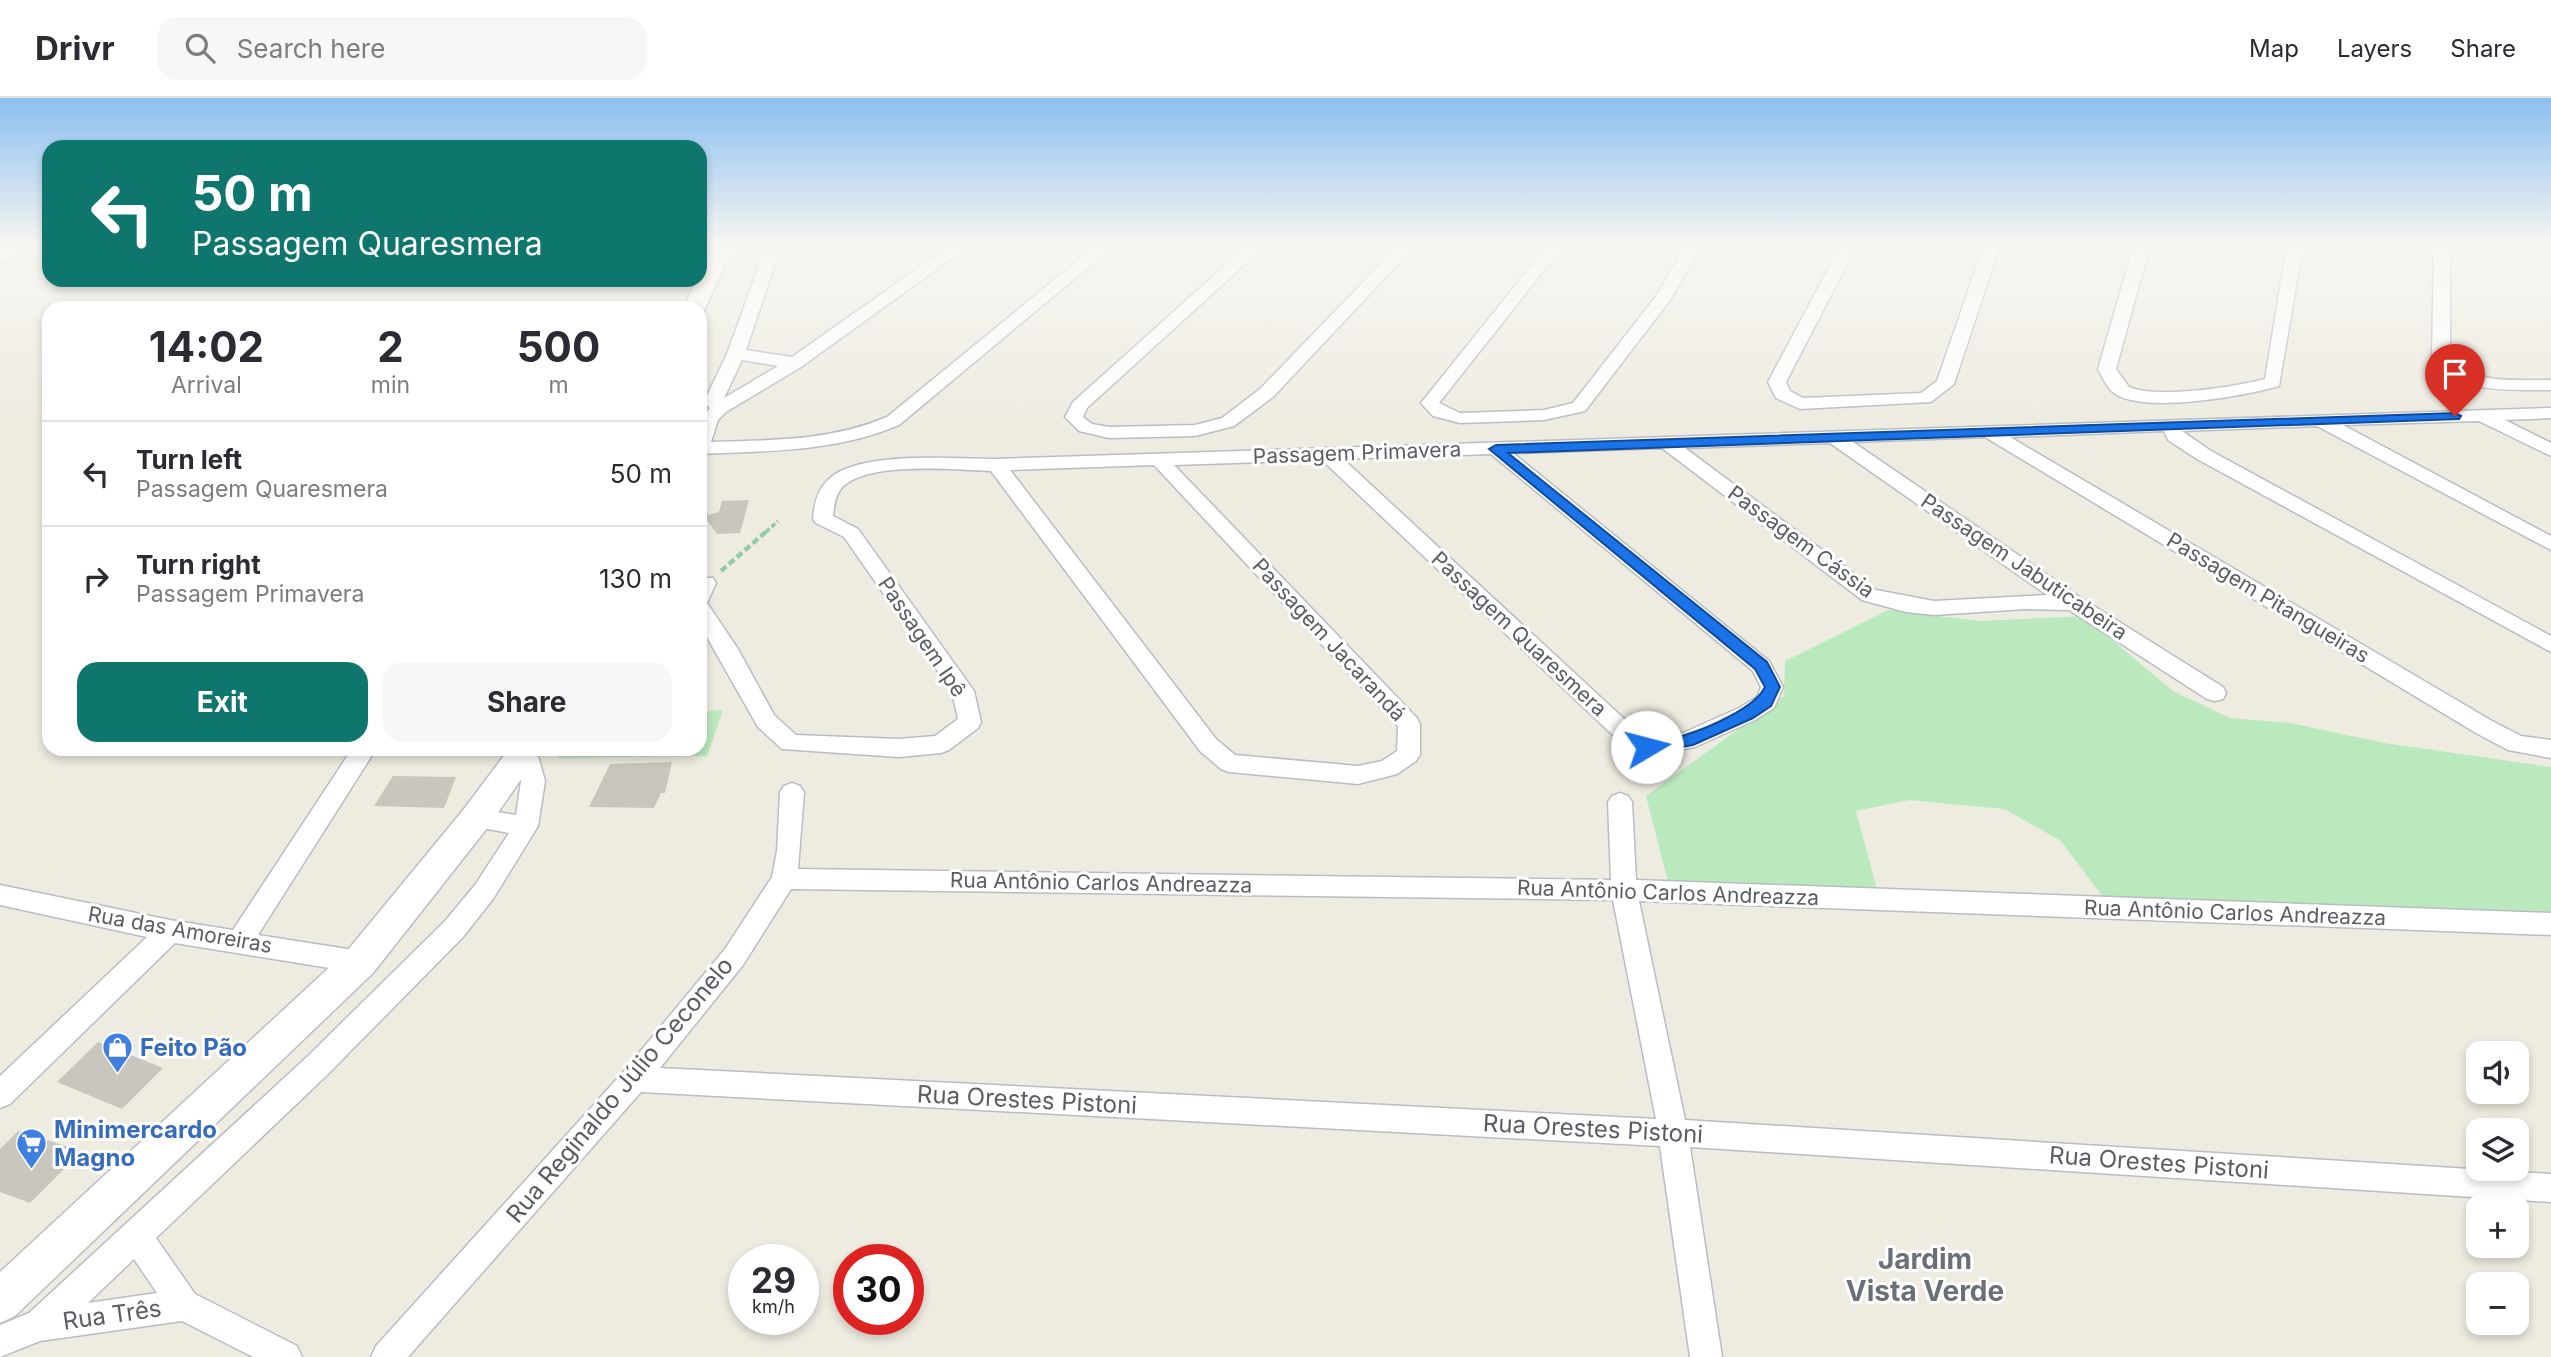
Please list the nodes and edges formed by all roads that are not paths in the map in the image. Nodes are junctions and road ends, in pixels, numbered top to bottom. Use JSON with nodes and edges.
{"nodes":[{"id":1,"x":753,"y":304,"type":"edge"},
{"id":2,"x":879,"y":304,"type":"edge"},
{"id":3,"x":1036,"y":304,"type":"edge"},
{"id":4,"x":1193,"y":304,"type":"edge"},
{"id":5,"x":1352,"y":304,"type":"edge"},
{"id":6,"x":1509,"y":304,"type":"edge"},
{"id":7,"x":1659,"y":304,"type":"edge"},
{"id":8,"x":1818,"y":304,"type":"edge"},
{"id":9,"x":1972,"y":304,"type":"edge"},
{"id":10,"x":2125,"y":304,"type":"edge"},
{"id":11,"x":2286,"y":304,"type":"edge"},
{"id":12,"x":2441,"y":304,"type":"edge"},
{"id":13,"x":736,"y":354,"type":"junction"},
{"id":14,"x":795,"y":363,"type":"junction"},
{"id":15,"x":2551,"y":385,"type":"edge"},
{"id":16,"x":2551,"y":413,"type":"edge"},
{"id":17,"x":2482,"y":415,"type":"junction"},
{"id":18,"x":2320,"y":421,"type":"junction"},
{"id":19,"x":707,"y":423,"type":"edge"},
{"id":20,"x":2170,"y":426,"type":"junction"},
{"id":21,"x":707,"y":429,"type":"edge"},
{"id":22,"x":707,"y":431,"type":"edge"},
{"id":23,"x":1991,"y":433,"type":"junction"},
{"id":24,"x":1835,"y":438,"type":"junction"},
{"id":25,"x":1667,"y":443,"type":"junction"},
{"id":26,"x":1496,"y":449,"type":"junction"},
{"id":27,"x":2551,"y":450,"type":"edge"},
{"id":28,"x":1326,"y":454,"type":"junction"},
{"id":29,"x":1158,"y":459,"type":"junction"},
{"id":30,"x":996,"y":465,"type":"junction"},
{"id":31,"x":823,"y":519,"type":"joint"},
{"id":32,"x":2551,"y":544,"type":"edge"},
{"id":33,"x":2074,"y":603,"type":"junction"},
{"id":34,"x":707,"y":619,"type":"edge"},
{"id":35,"x":2551,"y":645,"type":"edge"},
{"id":36,"x":2215,"y":693,"type":"dead end"},
{"id":37,"x":2551,"y":749,"type":"edge"},
{"id":38,"x":359,"y":756,"type":"edge"},
{"id":39,"x":522,"y":756,"type":"edge"},
{"id":40,"x":527,"y":756,"type":"edge"},
{"id":41,"x":792,"y":792,"type":"dead end"},
{"id":42,"x":1619,"y":802,"type":"dead end"},
{"id":43,"x":476,"y":818,"type":"junction"},
{"id":44,"x":526,"y":826,"type":"junction"},
{"id":45,"x":784,"y":879,"type":"junction"},
{"id":46,"x":1624,"y":890,"type":"junction"},
{"id":47,"x":0,"y":895,"type":"edge"},
{"id":48,"x":2551,"y":924,"type":"edge"},
{"id":49,"x":170,"y":931,"type":"junction"},
{"id":50,"x":240,"y":941,"type":"junction"},
{"id":51,"x":360,"y":962,"type":"junction"},
{"id":52,"x":635,"y":1079,"type":"junction"},
{"id":53,"x":0,"y":1095,"type":"edge"},
{"id":54,"x":1673,"y":1133,"type":"junction"},
{"id":55,"x":2551,"y":1188,"type":"edge"},
{"id":56,"x":136,"y":1237,"type":"junction"},
{"id":57,"x":0,"y":1301,"type":"edge"},
{"id":58,"x":184,"y":1305,"type":"junction"},
{"id":59,"x":40,"y":1325,"type":"junction"},
{"id":60,"x":0,"y":1341,"type":"edge"},
{"id":61,"x":286,"y":1357,"type":"edge"},
{"id":62,"x":387,"y":1357,"type":"edge"},
{"id":63,"x":1706,"y":1357,"type":"edge"}],
"edges":[{"from":1,"to":13,"type":"street"},
{"from":2,"to":14,"type":"street"},
{"from":3,"to":22,"type":"street"},
{"from":4,"to":5,"type":"street"},
{"from":6,"to":7,"type":"street"},
{"from":8,"to":9,"type":"street"},
{"from":10,"to":11,"type":"street"},
{"from":12,"to":15,"type":"street"},
{"from":13,"to":14,"type":"street"},
{"from":13,"to":19,"type":"street"},
{"from":14,"to":21,"type":"street"},
{"from":16,"to":17,"type":"street","name":"Passagem Primavera"},
{"from":17,"to":18,"type":"street","name":"Passagem Primavera"},
{"from":17,"to":27,"type":"street"},
{"from":18,"to":20,"type":"street","name":"Passagem Primavera"},
{"from":18,"to":32,"type":"street"},
{"from":20,"to":23,"type":"street","name":"Passagem Primavera"},
{"from":20,"to":35,"type":"street"},
{"from":23,"to":24,"type":"street","name":"Passagem Primavera"},
{"from":23,"to":37,"type":"street","name":"Passagem Pitangueiras"},
{"from":24,"to":25,"type":"street","name":"Passagem Primavera"},
{"from":24,"to":33,"type":"street","name":"Passagem Jabuticabeira"},
{"from":25,"to":26,"type":"street","name":"Passagem Primavera"},
{"from":25,"to":33,"type":"street","name":"Passagem Cássia"},
{"from":26,"to":28,"type":"street","name":"Passagem Primavera"},
{"from":26,"to":28,"type":"street","name":"Passagem Quaresmera"},
{"from":28,"to":29,"type":"street","name":"Passagem Primavera"},
{"from":29,"to":30,"type":"street","name":"Passagem Primavera"},
{"from":29,"to":30,"type":"street","name":"Passagem Jacarandá"},
{"from":30,"to":31,"type":"street","name":"Passagem Primavera"},
{"from":31,"to":34,"type":"street","name":"Passagem Ipê"},
{"from":33,"to":36,"type":"street","name":"Passagem Jabuticabeira"},
{"from":38,"to":50,"type":"street"},
{"from":39,"to":43,"type":"main road"},
{"from":40,"to":44,"type":"street"},
{"from":41,"to":45,"type":"street","name":"Rua Reginaldo Júlio Ceconelo"},
{"from":42,"to":46,"type":"street"},
{"from":43,"to":44,"type":"street"},
{"from":43,"to":51,"type":"main road"},
{"from":44,"to":56,"type":"street"},
{"from":45,"to":46,"type":"street","name":"Rua Antônio Carlos Andreazza"},
{"from":45,"to":52,"type":"street","name":"Rua Reginaldo Júlio Ceconelo"},
{"from":46,"to":48,"type":"street","name":"Rua Antônio Carlos Andreazza"},
{"from":46,"to":54,"type":"street"},
{"from":47,"to":49,"type":"street","name":"Rua das Amoreiras"},
{"from":49,"to":50,"type":"street","name":"Rua das Amoreiras"},
{"from":49,"to":53,"type":"street"},
{"from":50,"to":51,"type":"street","name":"Rua das Amoreiras"},
{"from":51,"to":57,"type":"main road"},
{"from":52,"to":54,"type":"street","name":"Rua Orestes Pistoni"},
{"from":52,"to":62,"type":"street","name":"Rua Reginaldo Júlio Ceconelo"},
{"from":54,"to":55,"type":"street","name":"Rua Orestes Pistoni"},
{"from":54,"to":63,"type":"street"},
{"from":56,"to":58,"type":"street","name":"Rua Três"},
{"from":56,"to":59,"type":"street"},
{"from":58,"to":59,"type":"street","name":"Rua Três"},
{"from":58,"to":61,"type":"street"},
{"from":59,"to":60,"type":"street"}]}
